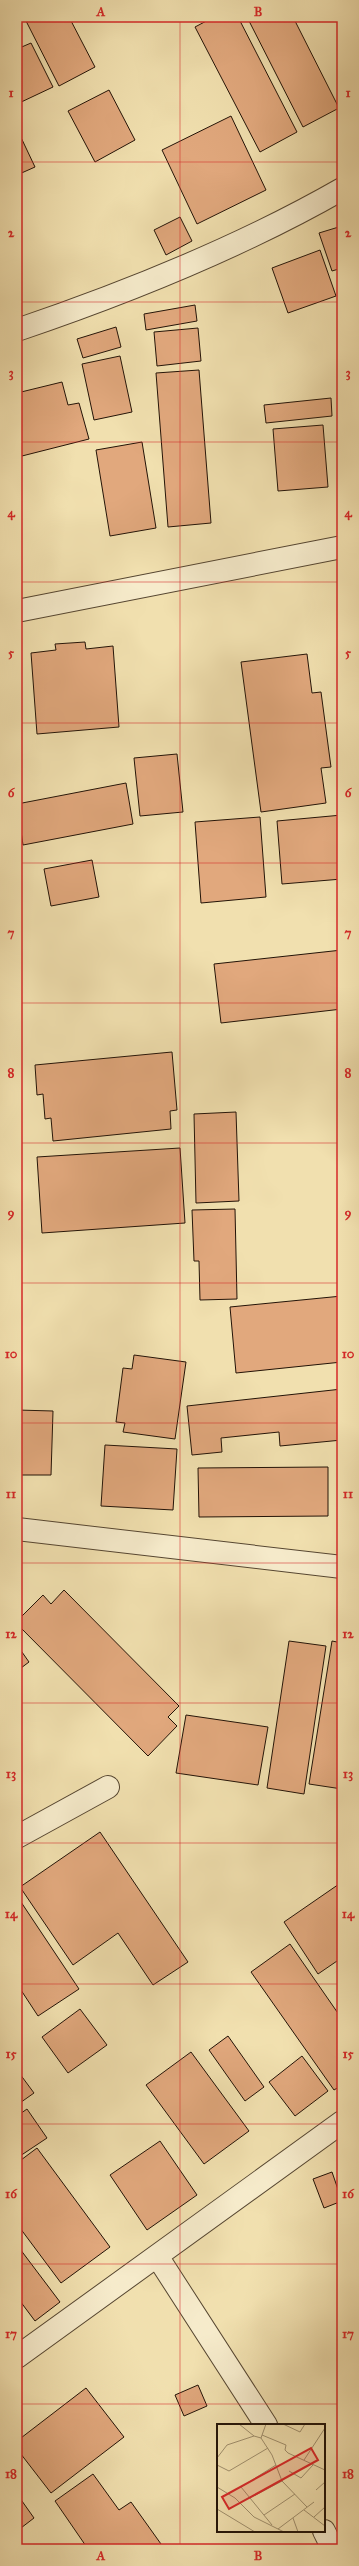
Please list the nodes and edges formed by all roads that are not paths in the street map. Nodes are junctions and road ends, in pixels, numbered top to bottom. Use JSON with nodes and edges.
{"nodes":[{"id":1,"x":342,"y":189,"type":"edge"},
{"id":2,"x":17,"y":330,"type":"edge"},
{"id":3,"x":342,"y":547,"type":"edge"},
{"id":4,"x":17,"y":611,"type":"edge"},
{"id":5,"x":17,"y":1529,"type":"edge"},
{"id":6,"x":342,"y":1567,"type":"edge"},
{"id":7,"x":108,"y":1787,"type":"dead end"},
{"id":8,"x":17,"y":1837,"type":"edge"},
{"id":9,"x":342,"y":2122,"type":"edge"},
{"id":10,"x":157,"y":2256,"type":"junction"},
{"id":11,"x":17,"y":2357,"type":"edge"},
{"id":12,"x":265,"y":2424,"type":"edge"},
{"id":13,"x":324,"y":2532,"type":"edge"},
{"id":14,"x":333,"y":2549,"type":"edge"}],
"edges":[{"from":1,"to":2,"type":"street"},
{"from":3,"to":4,"type":"street"},
{"from":5,"to":6,"type":"street"},
{"from":7,"to":8,"type":"street"},
{"from":9,"to":10,"type":"street"},
{"from":10,"to":11,"type":"street"},
{"from":10,"to":12,"type":"street"},
{"from":13,"to":14,"type":"street"}]}
